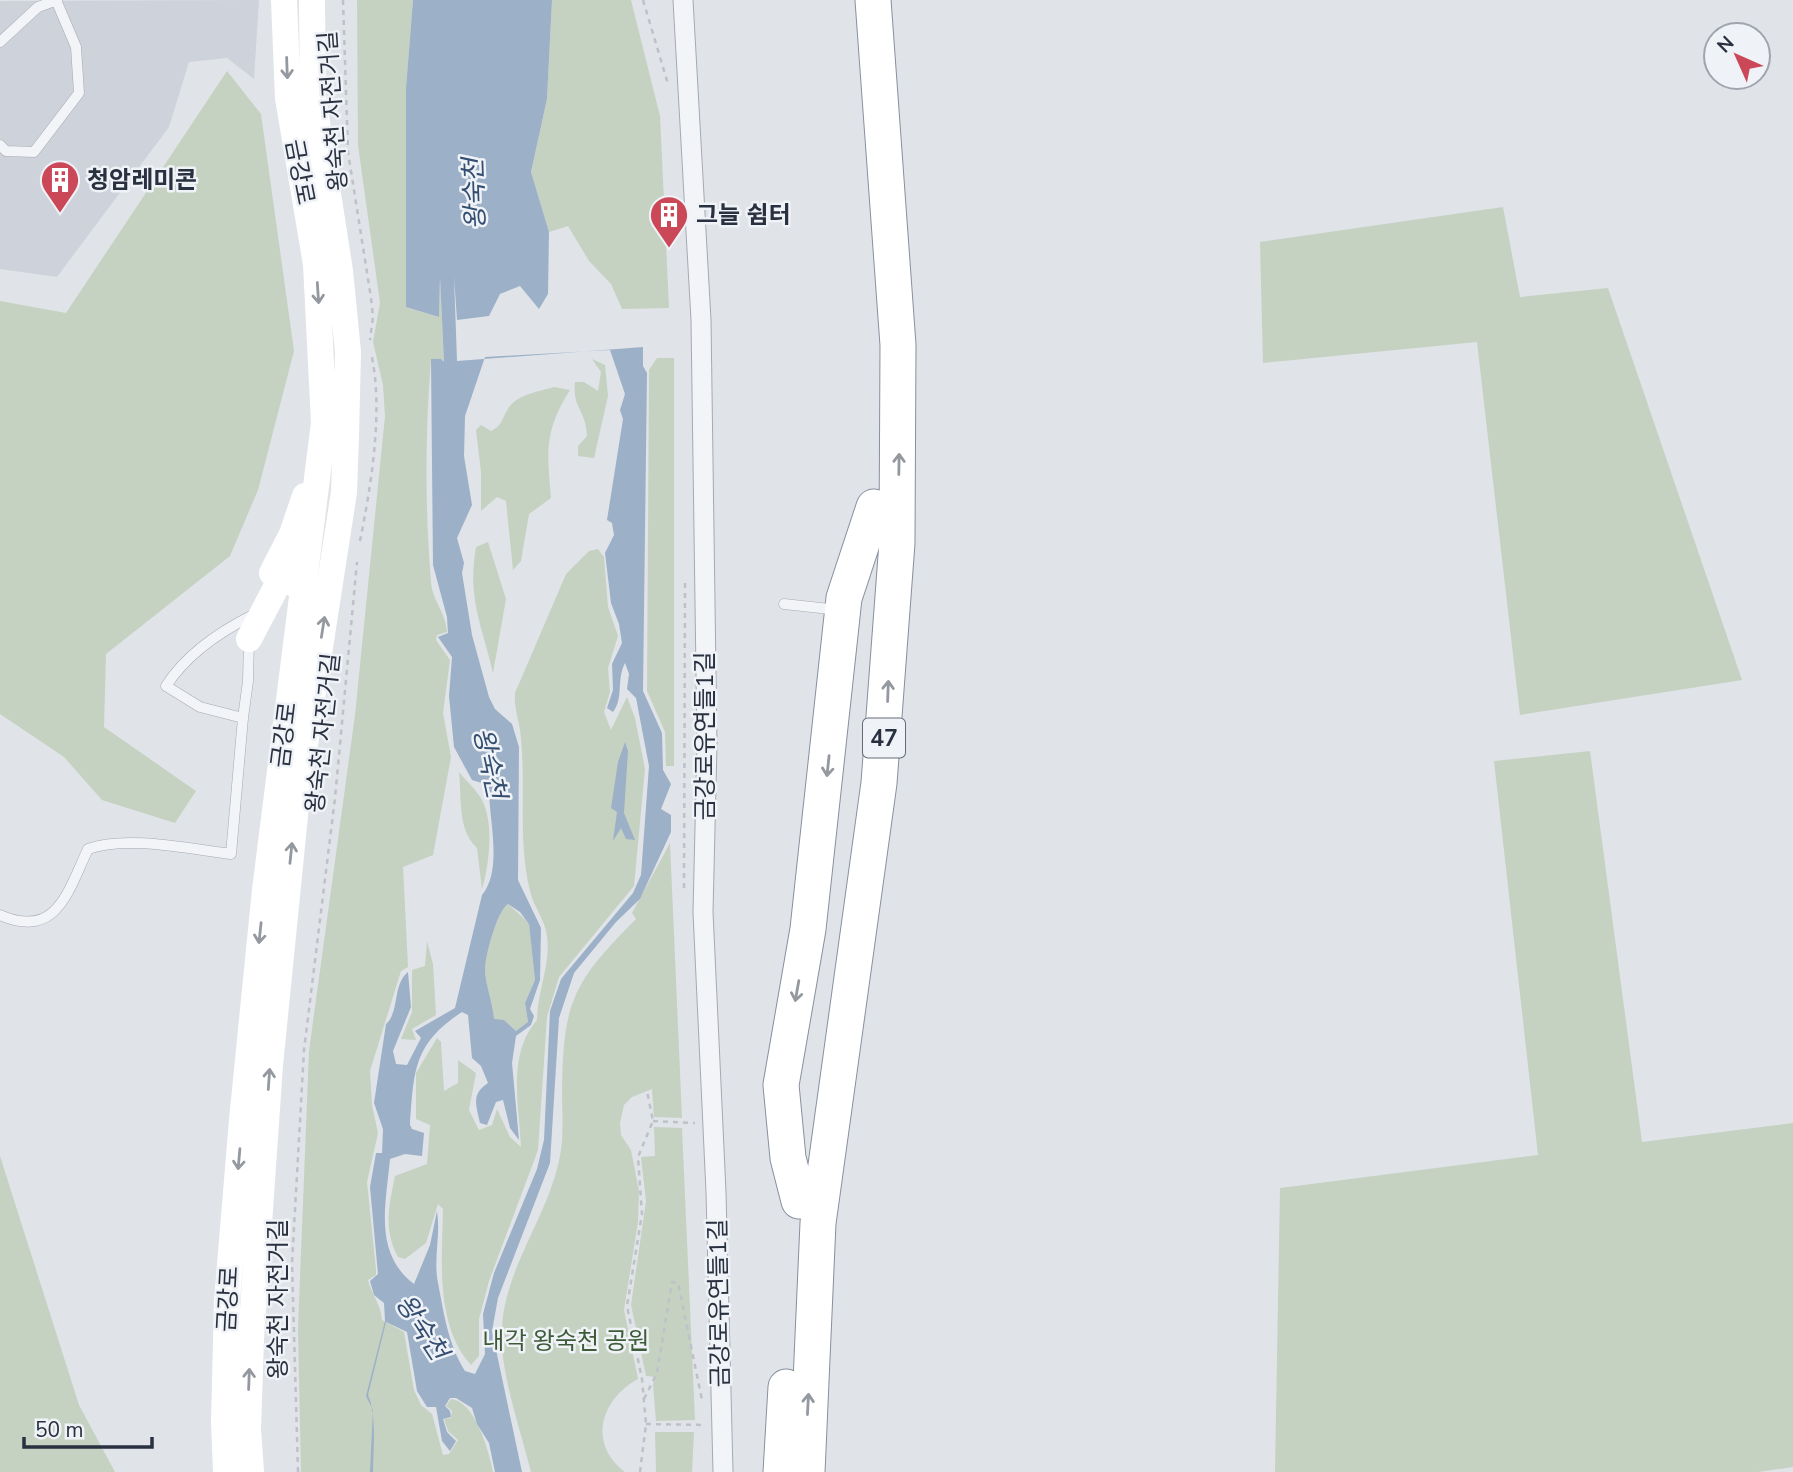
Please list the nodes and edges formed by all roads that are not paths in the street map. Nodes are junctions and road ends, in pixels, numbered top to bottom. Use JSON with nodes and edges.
{"nodes":[{"id":1,"x":57,"y":0,"type":"edge"},
{"id":2,"x":284,"y":0,"type":"edge"},
{"id":3,"x":312,"y":0,"type":"edge"},
{"id":4,"x":683,"y":0,"type":"edge"},
{"id":5,"x":851,"y":0,"type":"edge"},
{"id":6,"x":873,"y":0,"type":"edge"},
{"id":7,"x":0,"y":42,"type":"edge"},
{"id":8,"x":0,"y":145,"type":"edge"},
{"id":9,"x":321,"y":331,"type":"junction"},
{"id":10,"x":874,"y":508,"type":"junction"},
{"id":11,"x":783,"y":604,"type":"dead end"},
{"id":12,"x":843,"y":611,"type":"junction"},
{"id":13,"x":251,"y":627,"type":"junction"},
{"id":14,"x":243,"y":718,"type":"junction"},
{"id":15,"x":264,"y":890,"type":"junction"},
{"id":16,"x":0,"y":915,"type":"edge"},
{"id":17,"x":799,"y":1201,"type":"junction"},
{"id":18,"x":226,"y":1472,"type":"edge"},
{"id":19,"x":251,"y":1472,"type":"edge"},
{"id":20,"x":723,"y":1472,"type":"edge"},
{"id":21,"x":781,"y":1472,"type":"edge"},
{"id":22,"x":807,"y":1472,"type":"edge"}],
"edges":[{"from":1,"to":7,"type":"lane"},
{"from":1,"to":8,"type":"lane"},
{"from":2,"to":9,"type":"main road","name":"금강로","one_way":true},
{"from":19,"to":3,"type":"main road","name":"금강로","one_way":true},
{"from":4,"to":20,"type":"street","name":"금강로유연들1길"},
{"from":5,"to":10,"type":"highway","number":"47"},
{"from":22,"to":6,"type":"highway","number":"47","one_way":true},
{"from":9,"to":13,"type":"main road"},
{"from":9,"to":15,"type":"main road","name":"금강로"},
{"from":10,"to":12,"type":"highway"},
{"from":10,"to":17,"type":"highway","number":"47"},
{"from":11,"to":12,"type":"lane"},
{"from":12,"to":17,"type":"highway","one_way":true},
{"from":13,"to":14,"type":"lane"},
{"from":13,"to":14,"type":"lane"},
{"from":13,"to":15,"type":"main road"},
{"from":14,"to":16,"type":"lane"},
{"from":15,"to":18,"type":"main road","name":"금강로","one_way":true},
{"from":17,"to":21,"type":"highway","number":"47"}]}
